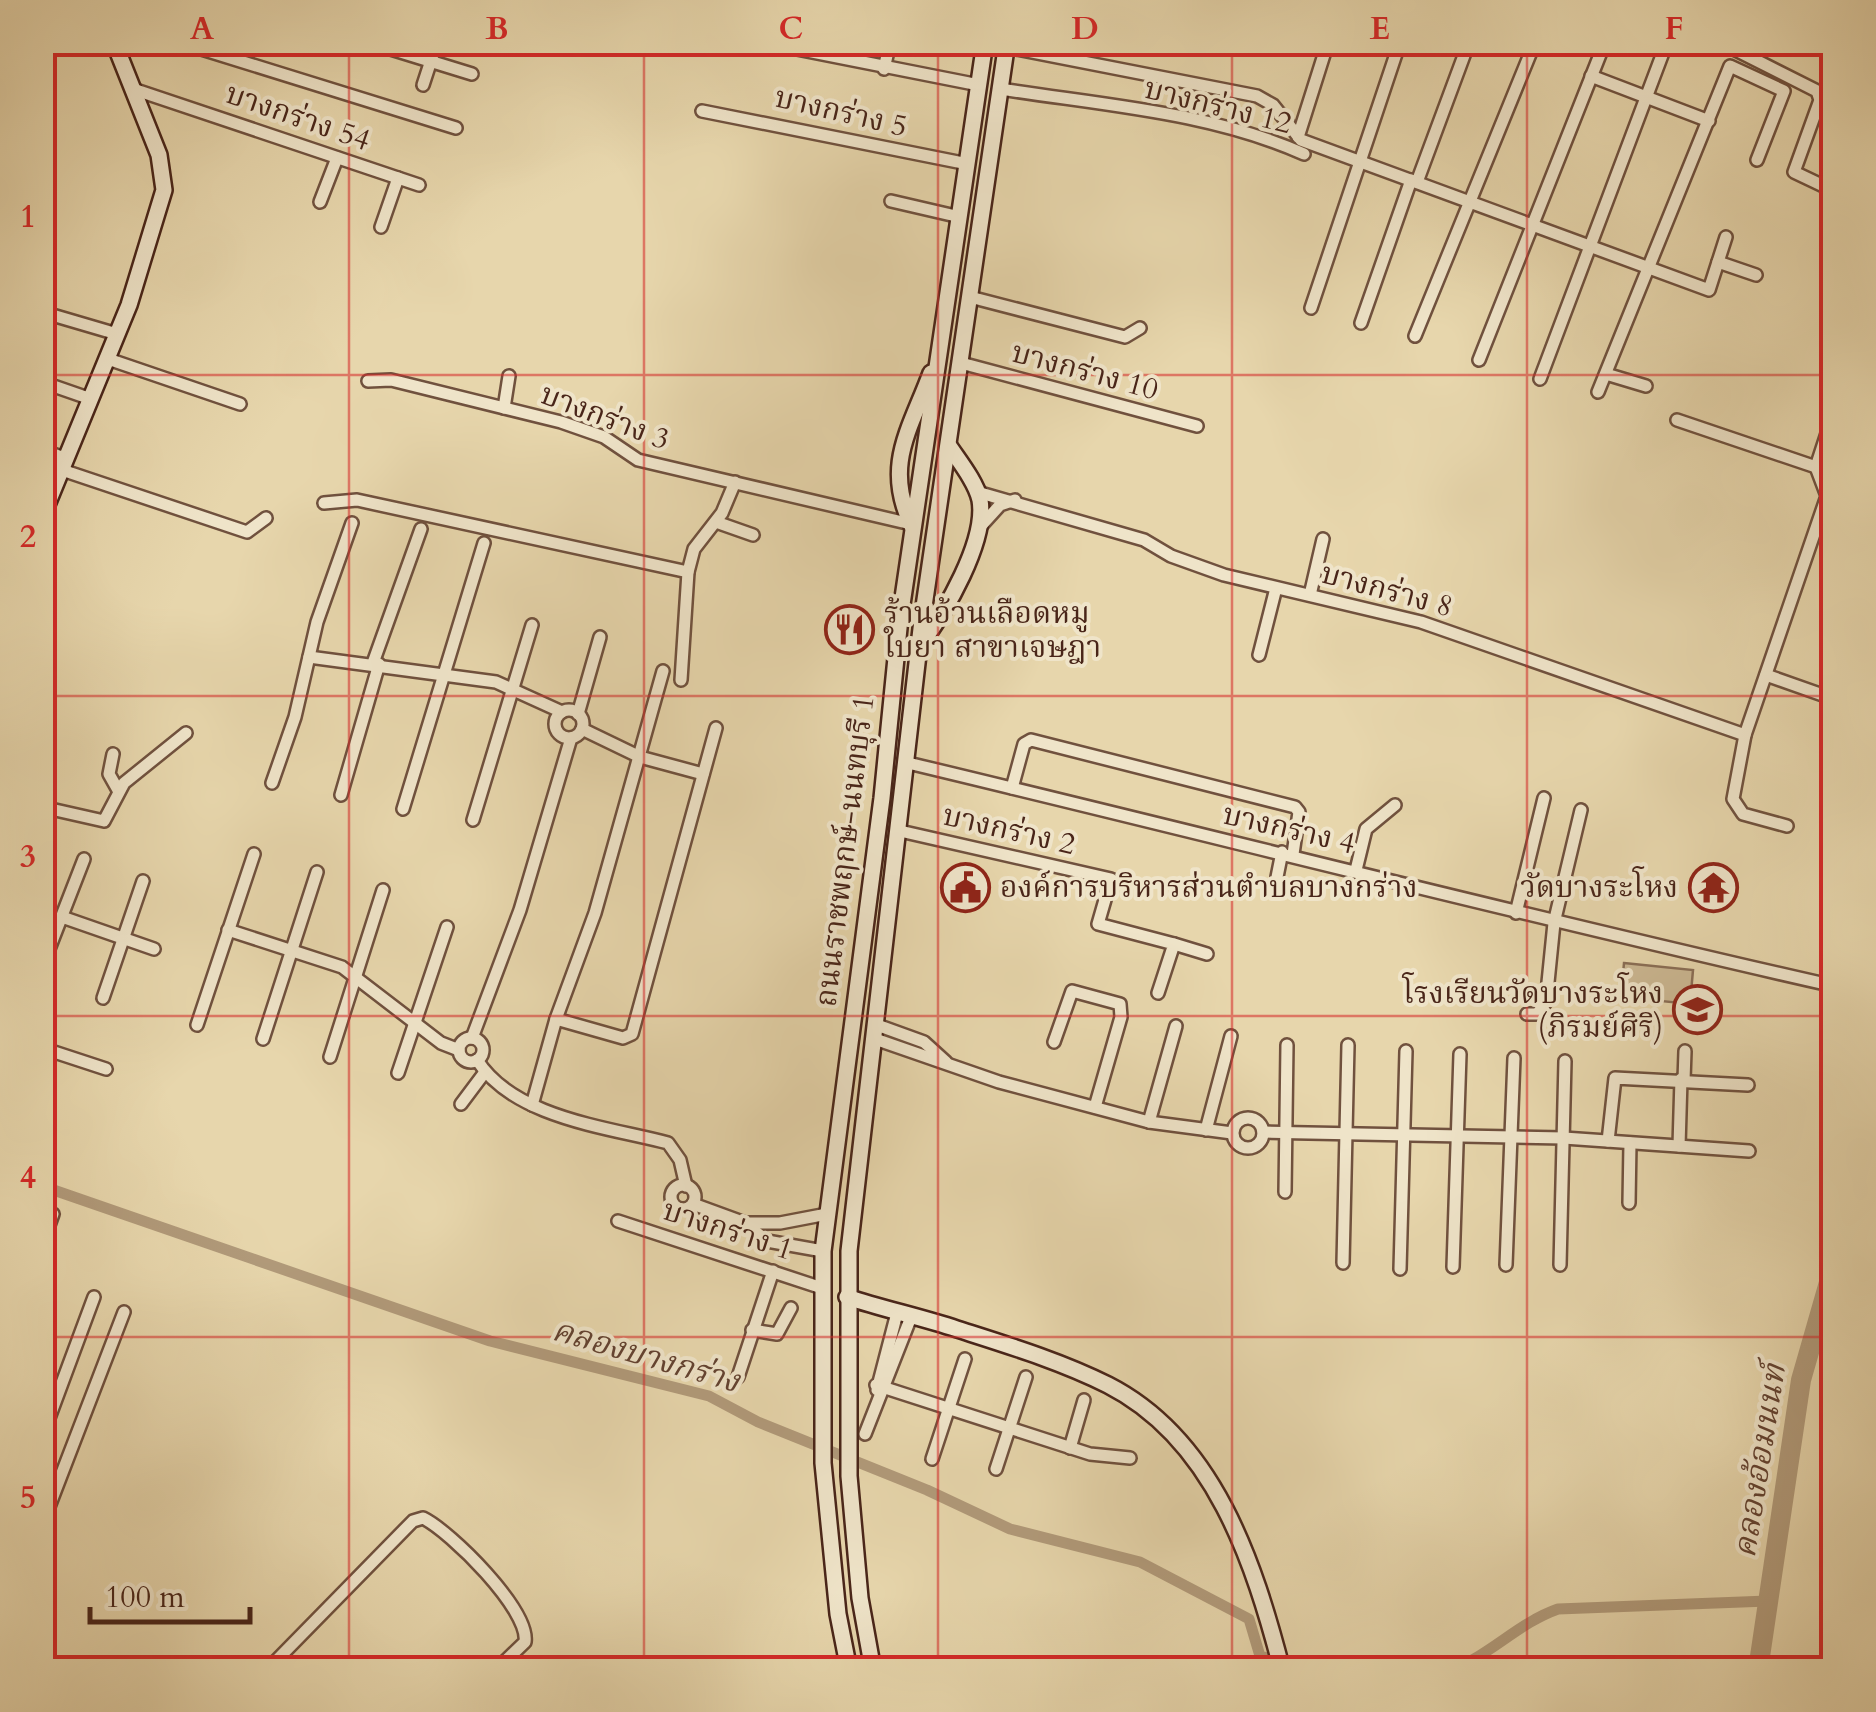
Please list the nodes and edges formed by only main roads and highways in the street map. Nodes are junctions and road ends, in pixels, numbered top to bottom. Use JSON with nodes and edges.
{"nodes":[{"id":1,"x":114,"y":42,"type":"edge"},
{"id":2,"x":985,"y":44,"type":"edge"},
{"id":3,"x":1006,"y":45,"type":"edge"},
{"id":4,"x":941,"y":345,"type":"junction"},
{"id":5,"x":949,"y":446,"type":"junction"},
{"id":6,"x":42,"y":517,"type":"edge"},
{"id":7,"x":912,"y":527,"type":"junction"},
{"id":8,"x":920,"y":644,"type":"junction"},
{"id":9,"x":847,"y":1296,"type":"junction"},
{"id":10,"x":849,"y":1670,"type":"edge"},
{"id":11,"x":873,"y":1670,"type":"edge"},
{"id":12,"x":1282,"y":1670,"type":"edge"}],
"edges":[{"from":1,"to":6,"type":"main road"},
{"from":2,"to":4,"type":"main road","name":"ถนนราชพฤกษ์-นนทบุรี 1"},
{"from":3,"to":5,"type":"main road","name":"ถนนราชพฤกษ์-นนทบุรี 1"},
{"from":4,"to":7,"type":"main road","name":"ถนนราชพฤกษ์-นนทบุรี 1"},
{"from":4,"to":7,"type":"main road"},
{"from":5,"to":8,"type":"main road","name":"ถนนราชพฤกษ์-นนทบุรี 1"},
{"from":5,"to":8,"type":"main road"},
{"from":7,"to":10,"type":"main road","name":"ถนนราชพฤกษ์-นนทบุรี 1"},
{"from":8,"to":9,"type":"main road","name":"ถนนราชพฤกษ์-นนทบุรี 1"},
{"from":9,"to":11,"type":"main road","name":"ถนนราชพฤกษ์-นนทบุรี 1"},
{"from":9,"to":12,"type":"main road"}]}
